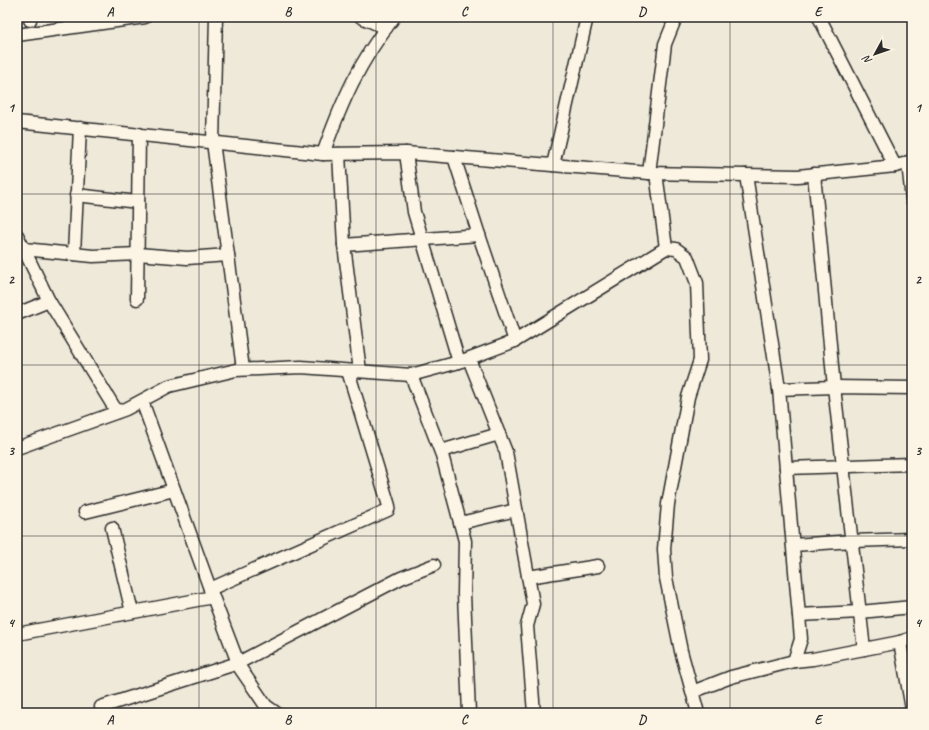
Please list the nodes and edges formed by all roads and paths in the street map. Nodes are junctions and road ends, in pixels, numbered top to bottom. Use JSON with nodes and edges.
{"nodes":[{"id":1,"x":145,"y":17,"type":"edge"},
{"id":2,"x":216,"y":17,"type":"edge"},
{"id":3,"x":361,"y":17,"type":"edge"},
{"id":4,"x":394,"y":17,"type":"edge"},
{"id":5,"x":587,"y":17,"type":"edge"},
{"id":6,"x":819,"y":17,"type":"edge"},
{"id":7,"x":674,"y":18,"type":"edge"},
{"id":8,"x":108,"y":20,"type":"edge"},
{"id":9,"x":386,"y":28,"type":"junction"},
{"id":10,"x":17,"y":35,"type":"edge"},
{"id":11,"x":17,"y":122,"type":"edge"},
{"id":12,"x":80,"y":128,"type":"junction"},
{"id":13,"x":139,"y":134,"type":"junction"},
{"id":14,"x":213,"y":142,"type":"junction"},
{"id":15,"x":406,"y":153,"type":"junction"},
{"id":16,"x":323,"y":154,"type":"junction"},
{"id":17,"x":339,"y":154,"type":"junction"},
{"id":18,"x":454,"y":157,"type":"junction"},
{"id":19,"x":910,"y":162,"type":"edge"},
{"id":20,"x":553,"y":165,"type":"junction"},
{"id":21,"x":895,"y":166,"type":"junction"},
{"id":22,"x":652,"y":173,"type":"junction"},
{"id":23,"x":814,"y":174,"type":"junction"},
{"id":24,"x":746,"y":175,"type":"junction"},
{"id":25,"x":76,"y":195,"type":"junction"},
{"id":26,"x":912,"y":200,"type":"edge"},
{"id":27,"x":138,"y":202,"type":"junction"},
{"id":28,"x":17,"y":235,"type":"edge"},
{"id":29,"x":479,"y":235,"type":"junction"},
{"id":30,"x":423,"y":240,"type":"junction"},
{"id":31,"x":344,"y":245,"type":"junction"},
{"id":32,"x":666,"y":248,"type":"junction"},
{"id":33,"x":20,"y":250,"type":"edge"},
{"id":34,"x":74,"y":254,"type":"junction"},
{"id":35,"x":138,"y":254,"type":"junction"},
{"id":36,"x":228,"y":255,"type":"junction"},
{"id":37,"x":137,"y":299,"type":"dead end"},
{"id":38,"x":49,"y":301,"type":"junction"},
{"id":39,"x":17,"y":314,"type":"edge"},
{"id":40,"x":515,"y":341,"type":"junction"},
{"id":41,"x":464,"y":360,"type":"junction"},
{"id":42,"x":243,"y":370,"type":"junction"},
{"id":43,"x":354,"y":371,"type":"junction"},
{"id":44,"x":411,"y":375,"type":"junction"},
{"id":45,"x":834,"y":387,"type":"junction"},
{"id":46,"x":912,"y":388,"type":"edge"},
{"id":47,"x":780,"y":389,"type":"junction"},
{"id":48,"x":142,"y":401,"type":"junction"},
{"id":49,"x":117,"y":412,"type":"junction"},
{"id":50,"x":498,"y":434,"type":"junction"},
{"id":51,"x":17,"y":448,"type":"edge"},
{"id":52,"x":441,"y":451,"type":"junction"},
{"id":53,"x":912,"y":464,"type":"edge"},
{"id":54,"x":844,"y":466,"type":"junction"},
{"id":55,"x":786,"y":468,"type":"junction"},
{"id":56,"x":174,"y":490,"type":"junction"},
{"id":57,"x":516,"y":510,"type":"junction"},
{"id":58,"x":85,"y":512,"type":"dead end"},
{"id":59,"x":460,"y":523,"type":"junction"},
{"id":60,"x":112,"y":528,"type":"dead end"},
{"id":61,"x":912,"y":539,"type":"edge"},
{"id":62,"x":853,"y":541,"type":"junction"},
{"id":63,"x":793,"y":545,"type":"junction"},
{"id":64,"x":434,"y":565,"type":"dead end"},
{"id":65,"x":598,"y":566,"type":"dead end"},
{"id":66,"x":528,"y":577,"type":"junction"},
{"id":67,"x":211,"y":593,"type":"junction"},
{"id":68,"x":912,"y":607,"type":"edge"},
{"id":69,"x":132,"y":612,"type":"junction"},
{"id":70,"x":860,"y":612,"type":"junction"},
{"id":71,"x":799,"y":615,"type":"junction"},
{"id":72,"x":17,"y":634,"type":"edge"},
{"id":73,"x":912,"y":638,"type":"edge"},
{"id":74,"x":801,"y":640,"type":"junction"},
{"id":75,"x":900,"y":642,"type":"junction"},
{"id":76,"x":864,"y":649,"type":"junction"},
{"id":77,"x":813,"y":659,"type":"junction"},
{"id":78,"x":794,"y":661,"type":"junction"},
{"id":79,"x":238,"y":662,"type":"junction"},
{"id":80,"x":692,"y":692,"type":"junction"},
{"id":81,"x":102,"y":707,"type":"dead end"},
{"id":82,"x":912,"y":709,"type":"edge"},
{"id":83,"x":272,"y":712,"type":"edge"},
{"id":84,"x":469,"y":713,"type":"edge"},
{"id":85,"x":534,"y":713,"type":"edge"},
{"id":86,"x":698,"y":713,"type":"edge"}],
"edges":[{"from":1,"to":8,"type":"street"},
{"from":2,"to":14,"type":"street"},
{"from":3,"to":9,"type":"street"},
{"from":4,"to":9,"type":"street"},
{"from":5,"to":20,"type":"street"},
{"from":6,"to":21,"type":"street"},
{"from":7,"to":22,"type":"street"},
{"from":8,"to":10,"type":"street"},
{"from":9,"to":16,"type":"street"},
{"from":11,"to":12,"type":"street"},
{"from":12,"to":13,"type":"street"},
{"from":12,"to":25,"type":"street"},
{"from":13,"to":14,"type":"street"},
{"from":13,"to":27,"type":"street"},
{"from":14,"to":16,"type":"street"},
{"from":14,"to":36,"type":"street"},
{"from":15,"to":17,"type":"street"},
{"from":15,"to":18,"type":"street"},
{"from":15,"to":30,"type":"street"},
{"from":16,"to":17,"type":"street"},
{"from":17,"to":31,"type":"street"},
{"from":18,"to":20,"type":"street"},
{"from":18,"to":29,"type":"street"},
{"from":19,"to":21,"type":"street"},
{"from":19,"to":26,"type":"street"},
{"from":20,"to":22,"type":"street"},
{"from":21,"to":23,"type":"street"},
{"from":22,"to":24,"type":"street"},
{"from":22,"to":32,"type":"street"},
{"from":23,"to":24,"type":"street"},
{"from":23,"to":45,"type":"street"},
{"from":24,"to":47,"type":"street"},
{"from":25,"to":27,"type":"street"},
{"from":25,"to":34,"type":"street"},
{"from":27,"to":35,"type":"street"},
{"from":28,"to":33,"type":"street"},
{"from":29,"to":30,"type":"street"},
{"from":29,"to":40,"type":"street"},
{"from":30,"to":31,"type":"street"},
{"from":30,"to":41,"type":"street"},
{"from":31,"to":43,"type":"street"},
{"from":32,"to":40,"type":"street"},
{"from":32,"to":80,"type":"street"},
{"from":33,"to":34,"type":"street"},
{"from":33,"to":38,"type":"street"},
{"from":34,"to":35,"type":"street"},
{"from":35,"to":36,"type":"street"},
{"from":35,"to":37,"type":"street"},
{"from":36,"to":42,"type":"street"},
{"from":38,"to":39,"type":"street"},
{"from":38,"to":49,"type":"street"},
{"from":40,"to":41,"type":"street"},
{"from":41,"to":44,"type":"street"},
{"from":41,"to":50,"type":"street"},
{"from":42,"to":43,"type":"street"},
{"from":42,"to":48,"type":"street"},
{"from":43,"to":44,"type":"street"},
{"from":43,"to":67,"type":"street"},
{"from":44,"to":52,"type":"street"},
{"from":45,"to":46,"type":"street"},
{"from":45,"to":47,"type":"street"},
{"from":45,"to":54,"type":"street"},
{"from":47,"to":55,"type":"street"},
{"from":48,"to":49,"type":"street"},
{"from":48,"to":56,"type":"street"},
{"from":49,"to":51,"type":"street"},
{"from":50,"to":52,"type":"street"},
{"from":50,"to":57,"type":"street"},
{"from":52,"to":59,"type":"street"},
{"from":53,"to":54,"type":"street"},
{"from":54,"to":55,"type":"street"},
{"from":54,"to":62,"type":"street"},
{"from":55,"to":63,"type":"street"},
{"from":56,"to":58,"type":"street"},
{"from":56,"to":67,"type":"street"},
{"from":57,"to":59,"type":"street"},
{"from":57,"to":66,"type":"street"},
{"from":59,"to":84,"type":"street"},
{"from":60,"to":69,"type":"street"},
{"from":61,"to":62,"type":"street"},
{"from":62,"to":63,"type":"street"},
{"from":62,"to":70,"type":"street"},
{"from":63,"to":71,"type":"street"},
{"from":64,"to":79,"type":"street"},
{"from":65,"to":66,"type":"street"},
{"from":66,"to":85,"type":"street"},
{"from":67,"to":69,"type":"street"},
{"from":67,"to":79,"type":"street"},
{"from":68,"to":70,"type":"street"},
{"from":69,"to":72,"type":"street"},
{"from":70,"to":71,"type":"street"},
{"from":70,"to":76,"type":"street"},
{"from":71,"to":74,"type":"street"},
{"from":73,"to":75,"type":"street"},
{"from":74,"to":77,"type":"street"},
{"from":74,"to":78,"type":"street"},
{"from":75,"to":76,"type":"street"},
{"from":75,"to":82,"type":"street"},
{"from":76,"to":77,"type":"street"},
{"from":77,"to":78,"type":"street"},
{"from":78,"to":80,"type":"street"},
{"from":79,"to":81,"type":"street"},
{"from":79,"to":83,"type":"street"},
{"from":80,"to":86,"type":"street"}]}
